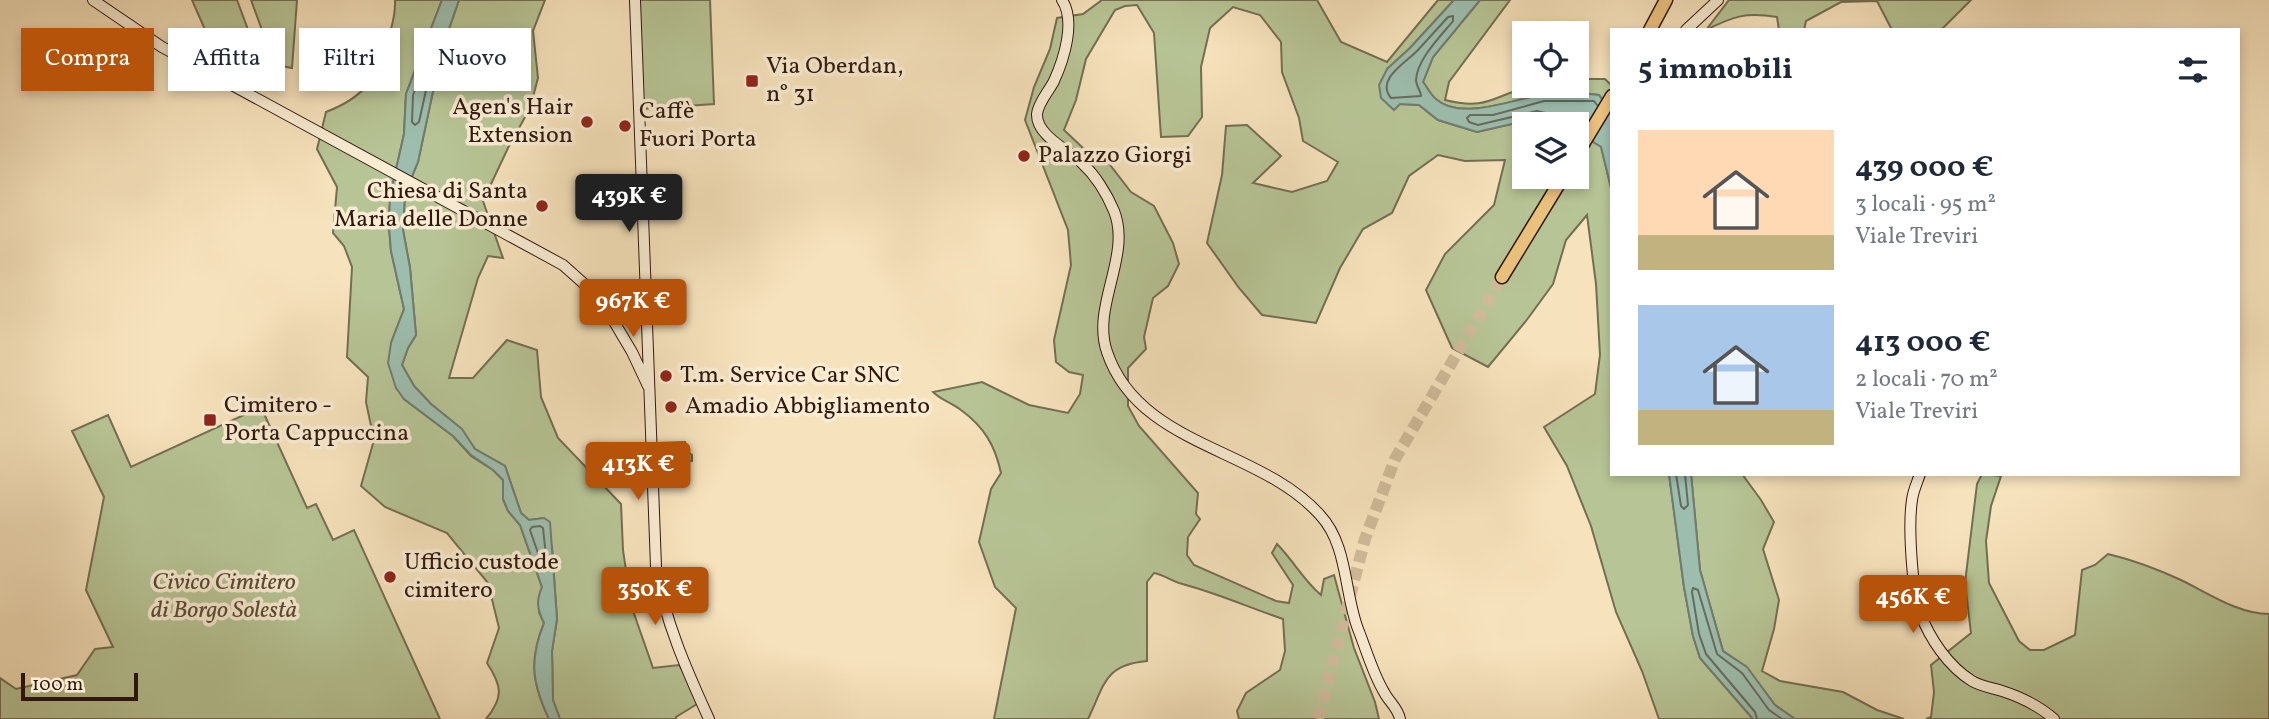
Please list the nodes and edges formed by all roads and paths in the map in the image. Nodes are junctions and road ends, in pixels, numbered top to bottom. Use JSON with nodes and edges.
{"nodes":[{"id":1,"x":93,"y":0,"type":"edge"},
{"id":2,"x":635,"y":0,"type":"edge"},
{"id":3,"x":1062,"y":0,"type":"edge"},
{"id":4,"x":1666,"y":0,"type":"edge"},
{"id":5,"x":1718,"y":0,"type":"edge"},
{"id":6,"x":1651,"y":28,"type":"edge"},
{"id":7,"x":1688,"y":28,"type":"edge"},
{"id":8,"x":1610,"y":99,"type":"edge"},
{"id":9,"x":1589,"y":134,"type":"edge"},
{"id":10,"x":1556,"y":189,"type":"edge"},
{"id":11,"x":1502,"y":277,"type":"tunnel mouth"},
{"id":12,"x":647,"y":287,"type":"junction"},
{"id":13,"x":600,"y":298,"type":"junction"},
{"id":14,"x":649,"y":390,"type":"junction"},
{"id":15,"x":1919,"y":476,"type":"edge"},
{"id":16,"x":709,"y":719,"type":"edge"},
{"id":17,"x":1401,"y":719,"type":"edge"},
{"id":18,"x":2054,"y":719,"type":"edge"}],
"edges":[{"from":1,"to":13,"type":"street"},
{"from":2,"to":12,"type":"street"},
{"from":3,"to":17,"type":"street"},
{"from":4,"to":6,"type":"highway"},
{"from":5,"to":7,"type":"street"},
{"from":8,"to":9,"type":"highway"},
{"from":10,"to":11,"type":"highway"},
{"from":12,"to":13,"type":"street"},
{"from":12,"to":14,"type":"street"},
{"from":13,"to":14,"type":"street"},
{"from":14,"to":16,"type":"street"},
{"from":15,"to":18,"type":"street"}]}
